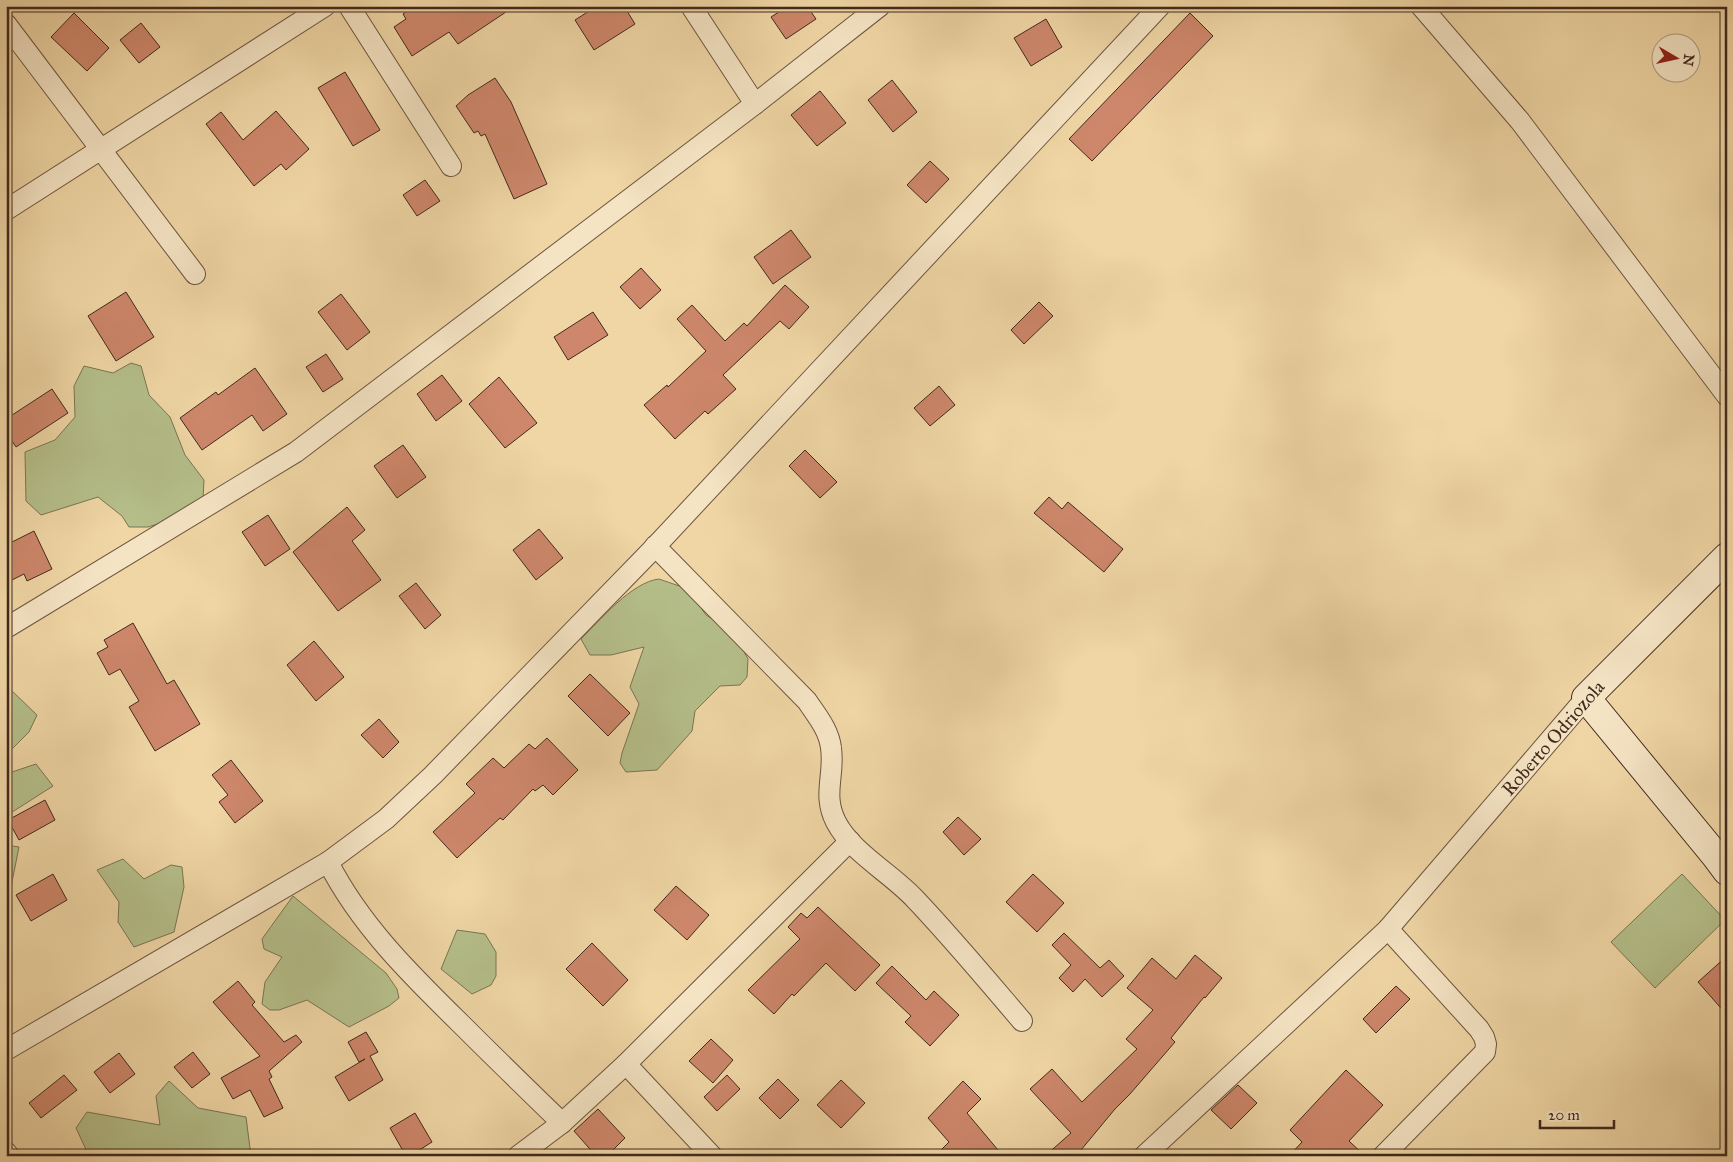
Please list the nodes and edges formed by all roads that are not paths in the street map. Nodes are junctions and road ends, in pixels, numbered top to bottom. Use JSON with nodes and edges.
{"nodes":[{"id":1,"x":325,"y":6,"type":"edge"},
{"id":2,"x":349,"y":6,"type":"edge"},
{"id":3,"x":691,"y":6,"type":"edge"},
{"id":4,"x":880,"y":6,"type":"edge"},
{"id":5,"x":1160,"y":6,"type":"edge"},
{"id":6,"x":1421,"y":6,"type":"edge"},
{"id":7,"x":6,"y":24,"type":"edge"},
{"id":8,"x":755,"y":104,"type":"junction"},
{"id":9,"x":102,"y":148,"type":"junction"},
{"id":10,"x":451,"y":166,"type":"dead end"},
{"id":11,"x":6,"y":210,"type":"edge"},
{"id":12,"x":195,"y":274,"type":"dead end"},
{"id":13,"x":1727,"y":396,"type":"edge"},
{"id":14,"x":655,"y":546,"type":"junction"},
{"id":15,"x":1727,"y":557,"type":"edge"},
{"id":16,"x":6,"y":628,"type":"edge"},
{"id":17,"x":1586,"y":698,"type":"junction"},
{"id":18,"x":850,"y":842,"type":"junction"},
{"id":19,"x":328,"y":862,"type":"junction"},
{"id":20,"x":1727,"y":872,"type":"edge"},
{"id":21,"x":1388,"y":929,"type":"junction"},
{"id":22,"x":1022,"y":1021,"type":"dead end"},
{"id":23,"x":6,"y":1050,"type":"edge"},
{"id":24,"x":626,"y":1064,"type":"junction"},
{"id":25,"x":562,"y":1123,"type":"junction"},
{"id":26,"x":6,"y":1152,"type":"edge"},
{"id":27,"x":10,"y":1156,"type":"edge"},
{"id":28,"x":518,"y":1156,"type":"edge"},
{"id":29,"x":712,"y":1156,"type":"edge"},
{"id":30,"x":1144,"y":1156,"type":"edge"},
{"id":31,"x":1383,"y":1156,"type":"edge"}],
"edges":[{"from":1,"to":9,"type":"street"},
{"from":2,"to":10,"type":"street"},
{"from":3,"to":8,"type":"street"},
{"from":4,"to":8,"type":"street"},
{"from":5,"to":14,"type":"street"},
{"from":6,"to":13,"type":"street"},
{"from":7,"to":9,"type":"street"},
{"from":8,"to":16,"type":"street"},
{"from":9,"to":11,"type":"street"},
{"from":9,"to":12,"type":"street"},
{"from":14,"to":18,"type":"street"},
{"from":14,"to":19,"type":"street"},
{"from":15,"to":17,"type":"street","name":"Roberto Odriozola"},
{"from":17,"to":20,"type":"street"},
{"from":17,"to":21,"type":"street","name":"Roberto Odriozola"},
{"from":18,"to":22,"type":"street"},
{"from":18,"to":24,"type":"street"},
{"from":19,"to":23,"type":"street"},
{"from":19,"to":25,"type":"street"},
{"from":21,"to":30,"type":"street","name":"Roberto Odriozola"},
{"from":21,"to":31,"type":"street"},
{"from":24,"to":25,"type":"street"},
{"from":24,"to":29,"type":"street"},
{"from":25,"to":28,"type":"street"},
{"from":26,"to":27,"type":"street"}]}
